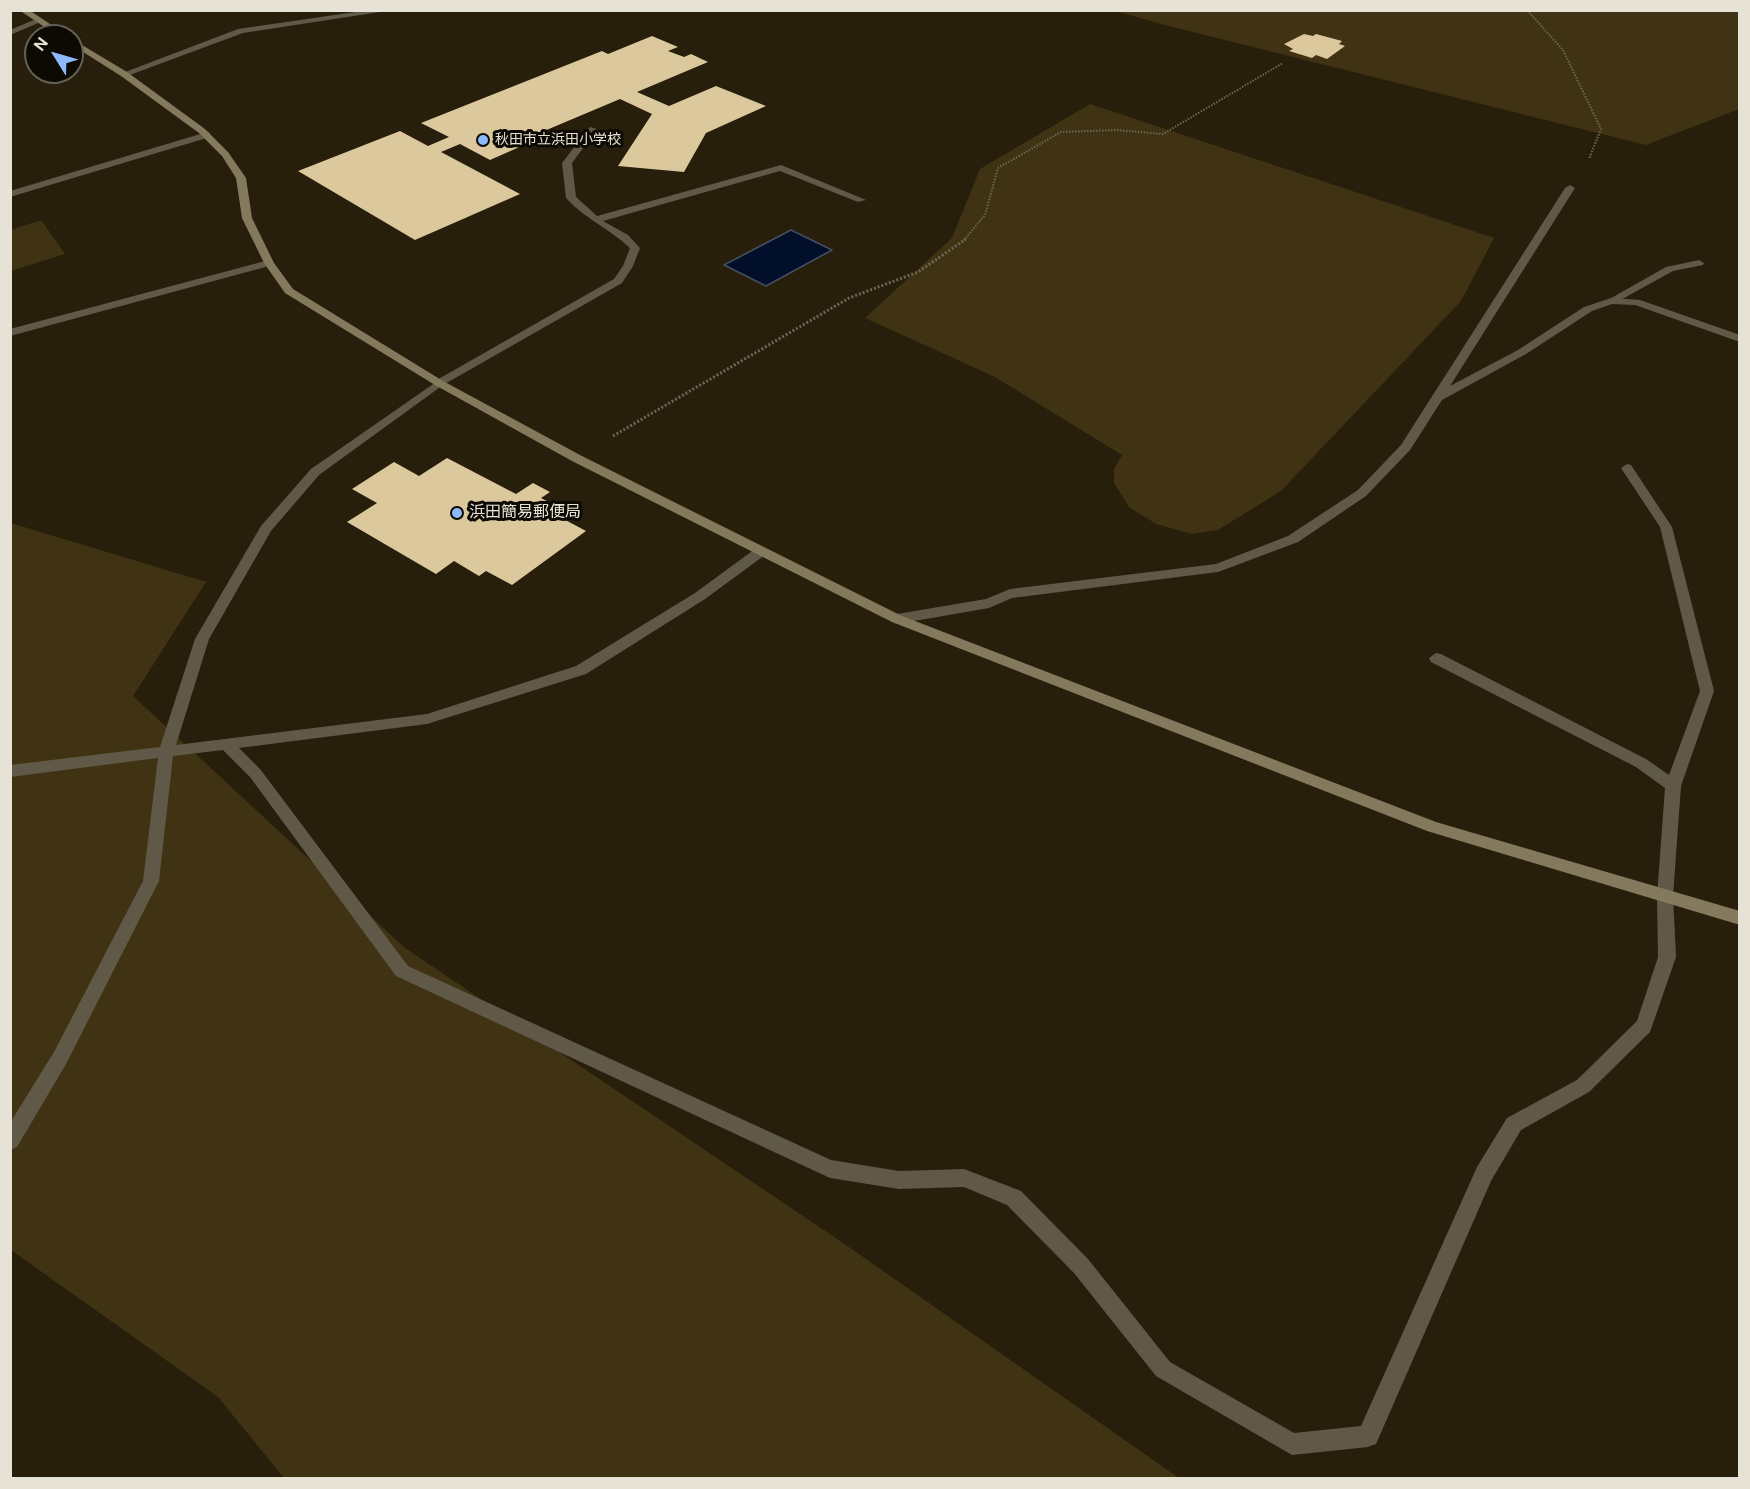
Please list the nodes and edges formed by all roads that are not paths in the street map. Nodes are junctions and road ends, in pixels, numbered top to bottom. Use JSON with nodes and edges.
{"nodes":[{"id":1,"x":23,"y":10,"type":"edge"},
{"id":2,"x":389,"y":10,"type":"edge"},
{"id":3,"x":37,"y":17,"type":"junction"},
{"id":4,"x":47,"y":24,"type":"edge"},
{"id":5,"x":10,"y":33,"type":"edge"},
{"id":6,"x":84,"y":49,"type":"edge"},
{"id":7,"x":124,"y":74,"type":"junction"},
{"id":8,"x":593,"y":129,"type":"dead end"},
{"id":9,"x":207,"y":135,"type":"junction"},
{"id":10,"x":1570,"y":188,"type":"road end"},
{"id":11,"x":10,"y":194,"type":"edge"},
{"id":12,"x":861,"y":200,"type":"dead end"},
{"id":13,"x":595,"y":220,"type":"junction"},
{"id":14,"x":269,"y":263,"type":"junction"},
{"id":15,"x":1699,"y":263,"type":"dead end"},
{"id":16,"x":1611,"y":301,"type":"junction"},
{"id":17,"x":10,"y":333,"type":"edge"},
{"id":18,"x":1740,"y":339,"type":"edge"},
{"id":19,"x":439,"y":383,"type":"junction"},
{"id":20,"x":1436,"y":399,"type":"junction"},
{"id":21,"x":1628,"y":468,"type":"dead end"},
{"id":22,"x":760,"y":552,"type":"junction"},
{"id":23,"x":897,"y":619,"type":"junction"},
{"id":24,"x":1436,"y":658,"type":"dead end"},
{"id":25,"x":226,"y":744,"type":"junction"},
{"id":26,"x":166,"y":752,"type":"junction"},
{"id":27,"x":10,"y":771,"type":"edge"},
{"id":28,"x":1673,"y":786,"type":"junction"},
{"id":29,"x":1665,"y":896,"type":"junction"},
{"id":30,"x":1740,"y":918,"type":"edge"},
{"id":31,"x":10,"y":1141,"type":"edge"}],
"edges":[{"from":1,"to":3,"type":"street"},
{"from":2,"to":7,"type":"street"},
{"from":3,"to":4,"type":"street"},
{"from":3,"to":5,"type":"street"},
{"from":6,"to":7,"type":"street"},
{"from":7,"to":9,"type":"street"},
{"from":8,"to":13,"type":"street"},
{"from":9,"to":11,"type":"street"},
{"from":9,"to":14,"type":"street"},
{"from":10,"to":20,"type":"street"},
{"from":12,"to":13,"type":"street"},
{"from":13,"to":19,"type":"street"},
{"from":14,"to":17,"type":"street"},
{"from":14,"to":19,"type":"street"},
{"from":15,"to":16,"type":"street"},
{"from":16,"to":18,"type":"street"},
{"from":16,"to":20,"type":"street"},
{"from":19,"to":22,"type":"street"},
{"from":19,"to":26,"type":"street"},
{"from":20,"to":23,"type":"street"},
{"from":21,"to":28,"type":"street"},
{"from":22,"to":23,"type":"street"},
{"from":22,"to":25,"type":"street"},
{"from":23,"to":29,"type":"street"},
{"from":24,"to":28,"type":"street"},
{"from":25,"to":26,"type":"street"},
{"from":25,"to":29,"type":"street"},
{"from":26,"to":27,"type":"street"},
{"from":26,"to":31,"type":"street"},
{"from":28,"to":29,"type":"street"},
{"from":29,"to":30,"type":"street"}]}
